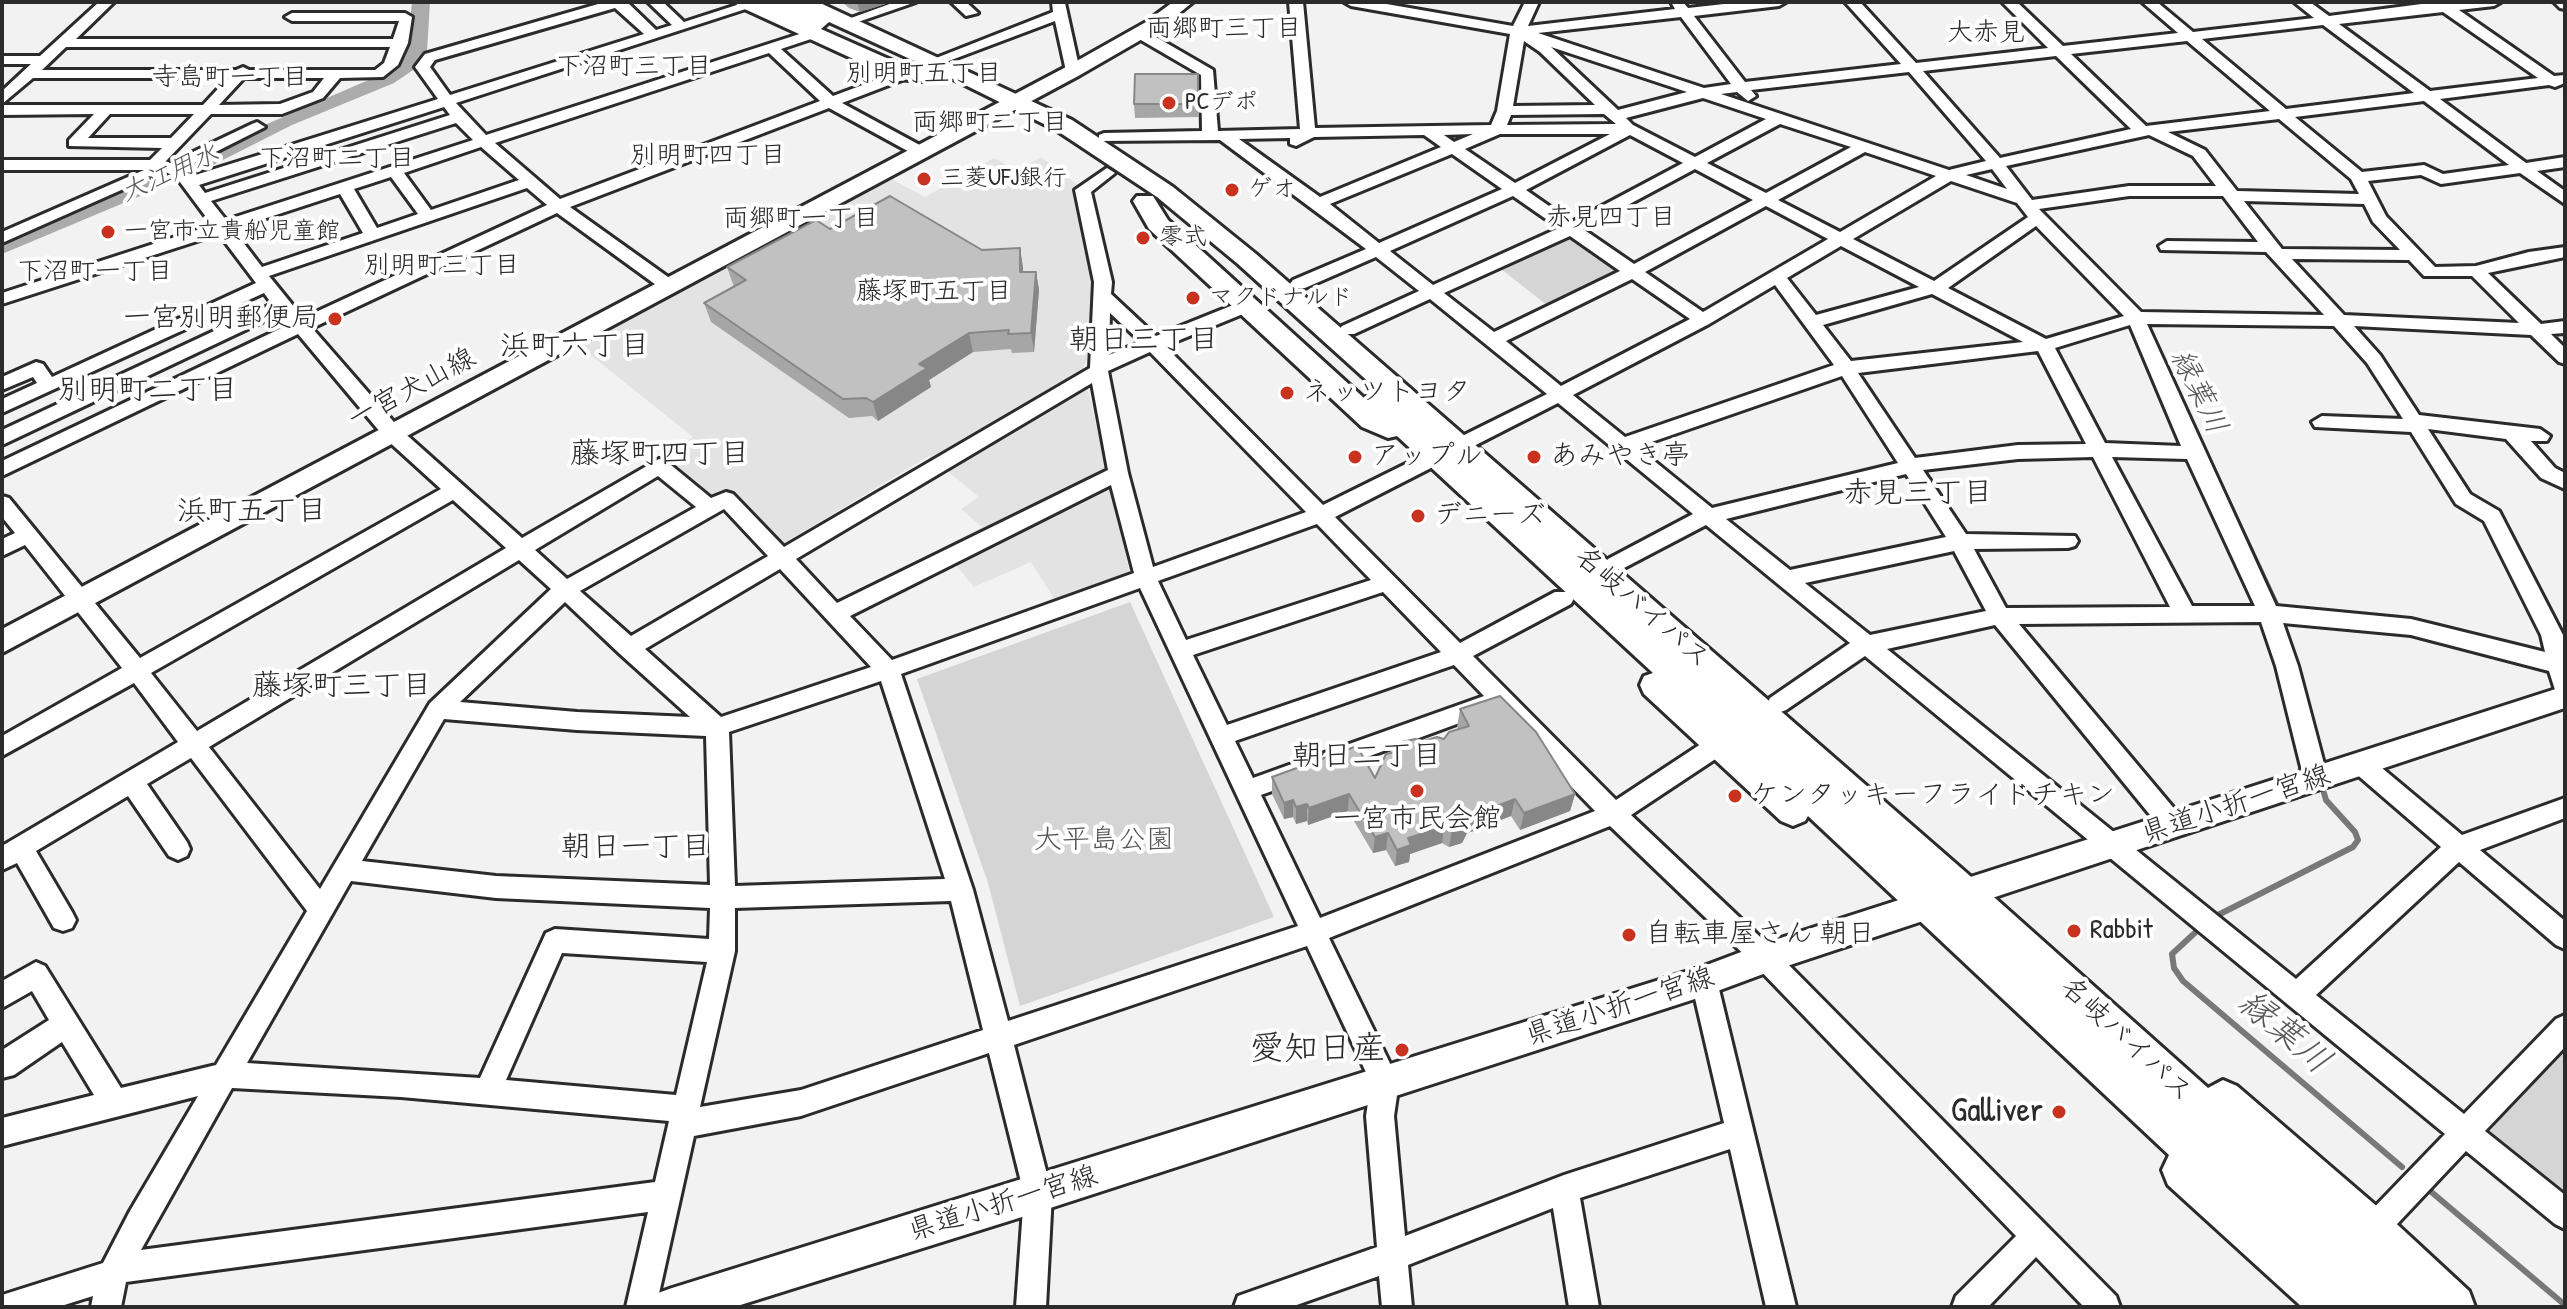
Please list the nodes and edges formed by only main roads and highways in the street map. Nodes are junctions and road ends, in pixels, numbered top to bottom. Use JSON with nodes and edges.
{"nodes":[{"id":1,"x":801,"y":2,"type":"edge"},
{"id":2,"x":820,"y":2,"type":"edge"},
{"id":3,"x":1184,"y":2,"type":"edge"},
{"id":4,"x":755,"y":3,"type":"edge"},
{"id":5,"x":924,"y":67,"type":"junction"},
{"id":6,"x":1010,"y":105,"type":"junction"},
{"id":7,"x":1064,"y":125,"type":"junction"},
{"id":8,"x":1145,"y":201,"type":"junction"},
{"id":9,"x":1247,"y":259,"type":"junction"},
{"id":10,"x":1280,"y":266,"type":"junction"},
{"id":11,"x":1258,"y":313,"type":"junction"},
{"id":12,"x":1303,"y":333,"type":"junction"},
{"id":13,"x":1362,"y":363,"type":"junction"},
{"id":14,"x":1407,"y":431,"type":"junction"},
{"id":15,"x":1448,"y":453,"type":"junction"},
{"id":16,"x":1490,"y":476,"type":"junction"},
{"id":17,"x":1546,"y":557,"type":"junction"},
{"id":18,"x":1573,"y":606,"type":"junction"},
{"id":19,"x":1631,"y":634,"type":"junction"},
{"id":20,"x":2,"y":642,"type":"edge"},
{"id":21,"x":2565,"y":697,"type":"edge"},
{"id":22,"x":1825,"y":769,"type":"junction"},
{"id":23,"x":1863,"y":845,"type":"junction"},
{"id":24,"x":1964,"y":893,"type":"junction"},
{"id":25,"x":1925,"y":906,"type":"junction"},
{"id":26,"x":2011,"y":934,"type":"junction"},
{"id":27,"x":2128,"y":1093,"type":"junction"},
{"id":28,"x":2265,"y":1169,"type":"junction"},
{"id":29,"x":2322,"y":1187,"type":"junction"},
{"id":30,"x":2317,"y":1302,"type":"edge"},
{"id":31,"x":672,"y":1307,"type":"edge"},
{"id":32,"x":2375,"y":1307,"type":"edge"},
{"id":33,"x":2419,"y":1307,"type":"edge"},
{"id":34,"x":2453,"y":1307,"type":"edge"}],
"edges":[{"from":1,"to":5,"type":"highway","name":"名岐バイパス"},
{"from":2,"to":5,"type":"highway"},
{"from":3,"to":6,"type":"main road","name":"一宮犬山線"},
{"from":4,"to":5,"type":"highway","name":"名岐バイパス"},
{"from":4,"to":5,"type":"highway"},
{"from":5,"to":6,"type":"highway","name":"名岐バイパス"},
{"from":6,"to":7,"type":"highway","name":"名岐バイパス"},
{"from":6,"to":8,"type":"highway","name":"名岐バイパス"},
{"from":6,"to":20,"type":"main road","name":"一宮犬山線"},
{"from":7,"to":9,"type":"highway","name":"名岐バイパス"},
{"from":7,"to":10,"type":"highway"},
{"from":8,"to":11,"type":"highway"},
{"from":8,"to":12,"type":"highway","name":"名岐バイパス"},
{"from":9,"to":10,"type":"highway"},
{"from":9,"to":13,"type":"highway","name":"名岐バイパス"},
{"from":10,"to":13,"type":"highway"},
{"from":11,"to":12,"type":"highway"},
{"from":11,"to":14,"type":"highway"},
{"from":12,"to":14,"type":"highway","name":"名岐バイパス"},
{"from":13,"to":15,"type":"highway","name":"名岐バイパス"},
{"from":14,"to":15,"type":"highway","name":"名岐バイパス"},
{"from":15,"to":16,"type":"highway","name":"名岐バイパス"},
{"from":15,"to":17,"type":"highway","name":"名岐バイパス"},
{"from":16,"to":22,"type":"highway","name":"名岐バイパス"},
{"from":16,"to":22,"type":"highway"},
{"from":17,"to":18,"type":"highway"},
{"from":17,"to":19,"type":"highway","name":"名岐バイパス"},
{"from":18,"to":19,"type":"highway"},
{"from":18,"to":23,"type":"highway"},
{"from":19,"to":23,"type":"highway","name":"名岐バイパス"},
{"from":21,"to":24,"type":"main road","name":"県道小折一宮線"},
{"from":22,"to":24,"type":"highway","name":"名岐バイパス"},
{"from":23,"to":25,"type":"highway","name":"名岐バイパス"},
{"from":24,"to":25,"type":"main road","name":"県道小折一宮線"},
{"from":24,"to":26,"type":"highway","name":"名岐バイパス"},
{"from":25,"to":27,"type":"highway","name":"名岐バイパス"},
{"from":25,"to":31,"type":"main road","name":"県道小折一宮線"},
{"from":26,"to":28,"type":"highway","name":"名岐バイパス"},
{"from":26,"to":29,"type":"highway"},
{"from":27,"to":30,"type":"highway"},
{"from":27,"to":32,"type":"highway","name":"名岐バイパス"},
{"from":28,"to":29,"type":"highway"},
{"from":28,"to":33,"type":"highway","name":"名岐バイパス"},
{"from":29,"to":34,"type":"highway"}]}
